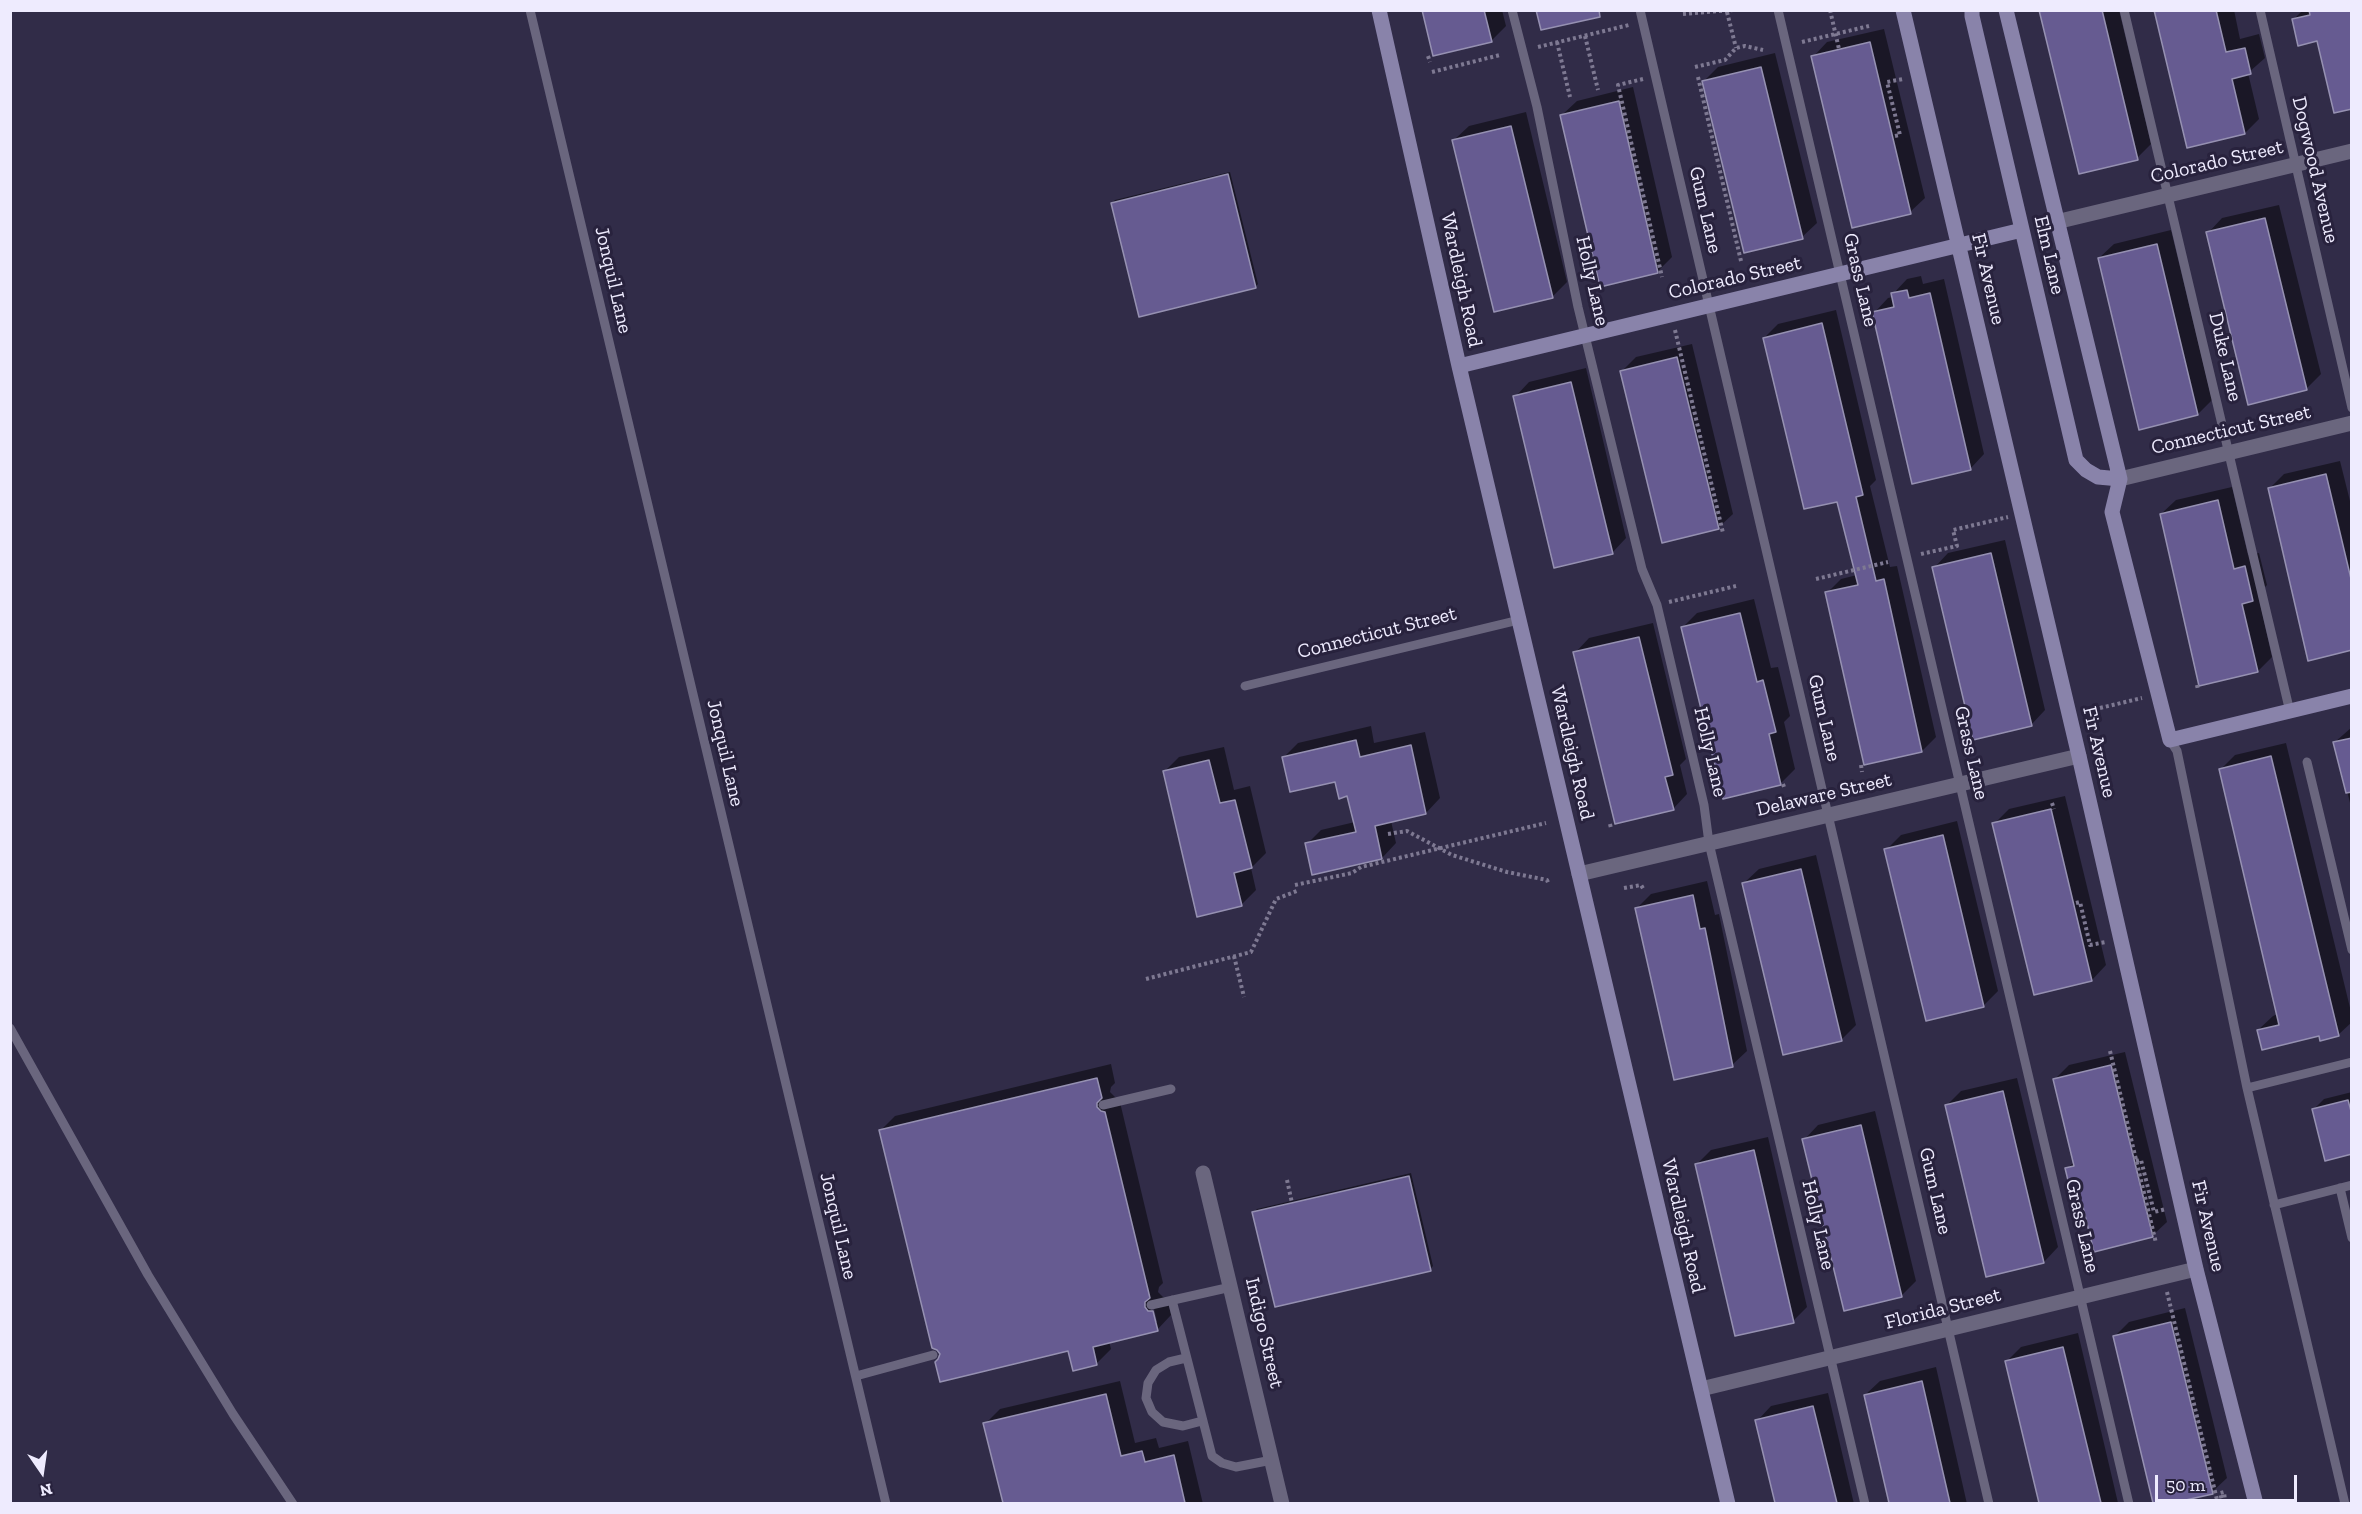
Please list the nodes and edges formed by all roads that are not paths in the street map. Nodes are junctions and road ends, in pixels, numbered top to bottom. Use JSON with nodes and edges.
{"nodes":[{"id":1,"x":530,"y":10,"type":"edge"},
{"id":2,"x":1379,"y":10,"type":"edge"},
{"id":3,"x":1512,"y":10,"type":"edge"},
{"id":4,"x":1640,"y":10,"type":"edge"},
{"id":5,"x":1778,"y":10,"type":"edge"},
{"id":6,"x":1903,"y":10,"type":"edge"},
{"id":7,"x":1972,"y":10,"type":"edge"},
{"id":8,"x":2006,"y":10,"type":"edge"},
{"id":9,"x":2124,"y":10,"type":"edge"},
{"id":10,"x":2260,"y":10,"type":"edge"},
{"id":11,"x":2352,"y":151,"type":"edge"},
{"id":12,"x":2296,"y":164,"type":"junction"},
{"id":13,"x":2167,"y":195,"type":"junction"},
{"id":14,"x":2056,"y":222,"type":"junction"},
{"id":15,"x":2022,"y":230,"type":"junction"},
{"id":16,"x":1958,"y":246,"type":"junction"},
{"id":17,"x":1840,"y":274,"type":"junction"},
{"id":18,"x":1709,"y":306,"type":"junction"},
{"id":19,"x":1585,"y":335,"type":"junction"},
{"id":20,"x":1459,"y":366,"type":"junction"},
{"id":21,"x":2352,"y":408,"type":"edge"},
{"id":22,"x":2352,"y":423,"type":"edge"},
{"id":23,"x":2229,"y":452,"type":"junction"},
{"id":24,"x":2120,"y":479,"type":"junction"},
{"id":25,"x":1519,"y":620,"type":"junction"},
{"id":26,"x":1245,"y":686,"type":"dead end"},
{"id":27,"x":2352,"y":696,"type":"edge"},
{"id":28,"x":2290,"y":712,"type":"junction"},
{"id":29,"x":2170,"y":740,"type":"junction"},
{"id":30,"x":2079,"y":756,"type":"junction"},
{"id":31,"x":2307,"y":762,"type":"dead end"},
{"id":32,"x":1960,"y":784,"type":"junction"},
{"id":33,"x":1828,"y":815,"type":"junction"},
{"id":34,"x":1709,"y":843,"type":"junction"},
{"id":35,"x":1579,"y":874,"type":"junction"},
{"id":36,"x":2352,"y":950,"type":"edge"},
{"id":37,"x":10,"y":1028,"type":"edge"},
{"id":38,"x":2352,"y":1062,"type":"edge"},
{"id":39,"x":2247,"y":1088,"type":"junction"},
{"id":40,"x":1171,"y":1089,"type":"dead end"},
{"id":41,"x":1103,"y":1105,"type":"dead end"},
{"id":42,"x":1203,"y":1173,"type":"dead end"},
{"id":43,"x":2352,"y":1185,"type":"edge"},
{"id":44,"x":2340,"y":1188,"type":"junction"},
{"id":45,"x":2274,"y":1205,"type":"junction"},
{"id":46,"x":2352,"y":1238,"type":"edge"},
{"id":47,"x":2196,"y":1269,"type":"junction"},
{"id":48,"x":1231,"y":1287,"type":"junction"},
{"id":49,"x":2081,"y":1297,"type":"junction"},
{"id":50,"x":1172,"y":1300,"type":"junction"},
{"id":51,"x":1151,"y":1305,"type":"dead end"},
{"id":52,"x":1949,"y":1329,"type":"junction"},
{"id":53,"x":933,"y":1355,"type":"dead end"},
{"id":54,"x":1186,"y":1358,"type":"junction"},
{"id":55,"x":1830,"y":1358,"type":"junction"},
{"id":56,"x":856,"y":1376,"type":"junction"},
{"id":57,"x":1701,"y":1389,"type":"junction"},
{"id":58,"x":1202,"y":1421,"type":"junction"},
{"id":59,"x":1272,"y":1460,"type":"junction"},
{"id":60,"x":2347,"y":1490,"type":"edge"},
{"id":61,"x":293,"y":1503,"type":"edge"},
{"id":62,"x":886,"y":1503,"type":"edge"},
{"id":63,"x":1282,"y":1503,"type":"edge"},
{"id":64,"x":1728,"y":1503,"type":"edge"},
{"id":65,"x":1864,"y":1503,"type":"edge"},
{"id":66,"x":1989,"y":1503,"type":"edge"},
{"id":67,"x":2129,"y":1503,"type":"edge"},
{"id":68,"x":2256,"y":1503,"type":"edge"},
{"id":69,"x":2345,"y":1503,"type":"edge"}],
"edges":[{"from":1,"to":56,"type":"lane","name":"Jonquil Lane"},
{"from":2,"to":20,"type":"street","name":"Wardleigh Road"},
{"from":3,"to":19,"type":"lane","name":"Holly Lane"},
{"from":4,"to":18,"type":"lane","name":"Gum Lane"},
{"from":5,"to":17,"type":"lane","name":"Grass Lane"},
{"from":6,"to":16,"type":"street","name":"Fir Avenue"},
{"from":7,"to":15,"type":"street","name":"Elm Lane"},
{"from":8,"to":14,"type":"street","name":"Elm Lane"},
{"from":9,"to":13,"type":"lane","name":"Duke Lane"},
{"from":10,"to":12,"type":"lane","name":"Dogwood Avenue"},
{"from":11,"to":12,"type":"street","name":"Colorado Street"},
{"from":12,"to":13,"type":"street","name":"Colorado Street"},
{"from":12,"to":21,"type":"lane","name":"Dogwood Avenue"},
{"from":13,"to":14,"type":"street","name":"Colorado Street"},
{"from":13,"to":23,"type":"lane","name":"Duke Lane"},
{"from":14,"to":24,"type":"street","name":"Elm Lane"},
{"from":15,"to":16,"type":"street","name":"Colorado Street"},
{"from":15,"to":24,"type":"street","name":"Elm Lane"},
{"from":16,"to":17,"type":"street","name":"Colorado Street"},
{"from":16,"to":30,"type":"street","name":"Fir Avenue"},
{"from":17,"to":18,"type":"street","name":"Colorado Street"},
{"from":17,"to":32,"type":"lane","name":"Grass Lane"},
{"from":18,"to":19,"type":"street","name":"Colorado Street"},
{"from":18,"to":33,"type":"lane","name":"Gum Lane"},
{"from":19,"to":20,"type":"street","name":"Colorado Street"},
{"from":19,"to":34,"type":"lane","name":"Holly Lane"},
{"from":20,"to":25,"type":"street","name":"Wardleigh Road"},
{"from":22,"to":23,"type":"street","name":"Connecticut Street"},
{"from":23,"to":24,"type":"street","name":"Connecticut Street"},
{"from":23,"to":28,"type":"lane","name":"Duke Lane"},
{"from":24,"to":29,"type":"street","name":"Elm Lane"},
{"from":25,"to":26,"type":"lane","name":"Connecticut Street"},
{"from":25,"to":35,"type":"street","name":"Wardleigh Road"},
{"from":27,"to":28,"type":"street"},
{"from":28,"to":29,"type":"street"},
{"from":29,"to":39,"type":"lane"},
{"from":30,"to":32,"type":"street","name":"Delaware Street"},
{"from":30,"to":47,"type":"street","name":"Fir Avenue"},
{"from":31,"to":36,"type":"lane"},
{"from":32,"to":33,"type":"street","name":"Delaware Street"},
{"from":32,"to":49,"type":"lane","name":"Grass Lane"},
{"from":33,"to":34,"type":"street","name":"Delaware Street"},
{"from":33,"to":52,"type":"lane","name":"Gum Lane"},
{"from":34,"to":35,"type":"street","name":"Delaware Street"},
{"from":34,"to":55,"type":"lane","name":"Holly Lane"},
{"from":35,"to":57,"type":"street","name":"Wardleigh Road"},
{"from":37,"to":61,"type":"lane"},
{"from":38,"to":39,"type":"lane"},
{"from":39,"to":45,"type":"lane"},
{"from":40,"to":41,"type":"lane"},
{"from":42,"to":48,"type":"street","name":"Indigo Street"},
{"from":43,"to":44,"type":"lane"},
{"from":44,"to":45,"type":"lane"},
{"from":44,"to":46,"type":"lane"},
{"from":45,"to":60,"type":"lane"},
{"from":47,"to":49,"type":"street","name":"Florida Street"},
{"from":47,"to":68,"type":"street","name":"Fir Avenue"},
{"from":48,"to":50,"type":"lane"},
{"from":48,"to":59,"type":"street","name":"Indigo Street"},
{"from":49,"to":52,"type":"street","name":"Florida Street"},
{"from":49,"to":67,"type":"lane","name":"Grass Lane"},
{"from":50,"to":51,"type":"lane"},
{"from":50,"to":54,"type":"lane"},
{"from":52,"to":55,"type":"street","name":"Florida Street"},
{"from":52,"to":66,"type":"lane","name":"Gum Lane"},
{"from":53,"to":56,"type":"lane"},
{"from":54,"to":58,"type":"lane"},
{"from":54,"to":58,"type":"lane"},
{"from":55,"to":57,"type":"street","name":"Florida Street"},
{"from":55,"to":65,"type":"lane","name":"Holly Lane"},
{"from":56,"to":62,"type":"lane","name":"Jonquil Lane"},
{"from":57,"to":64,"type":"street","name":"Wardleigh Road"},
{"from":58,"to":59,"type":"lane"},
{"from":59,"to":63,"type":"street","name":"Indigo Street"},
{"from":60,"to":69,"type":"lane"}]}
